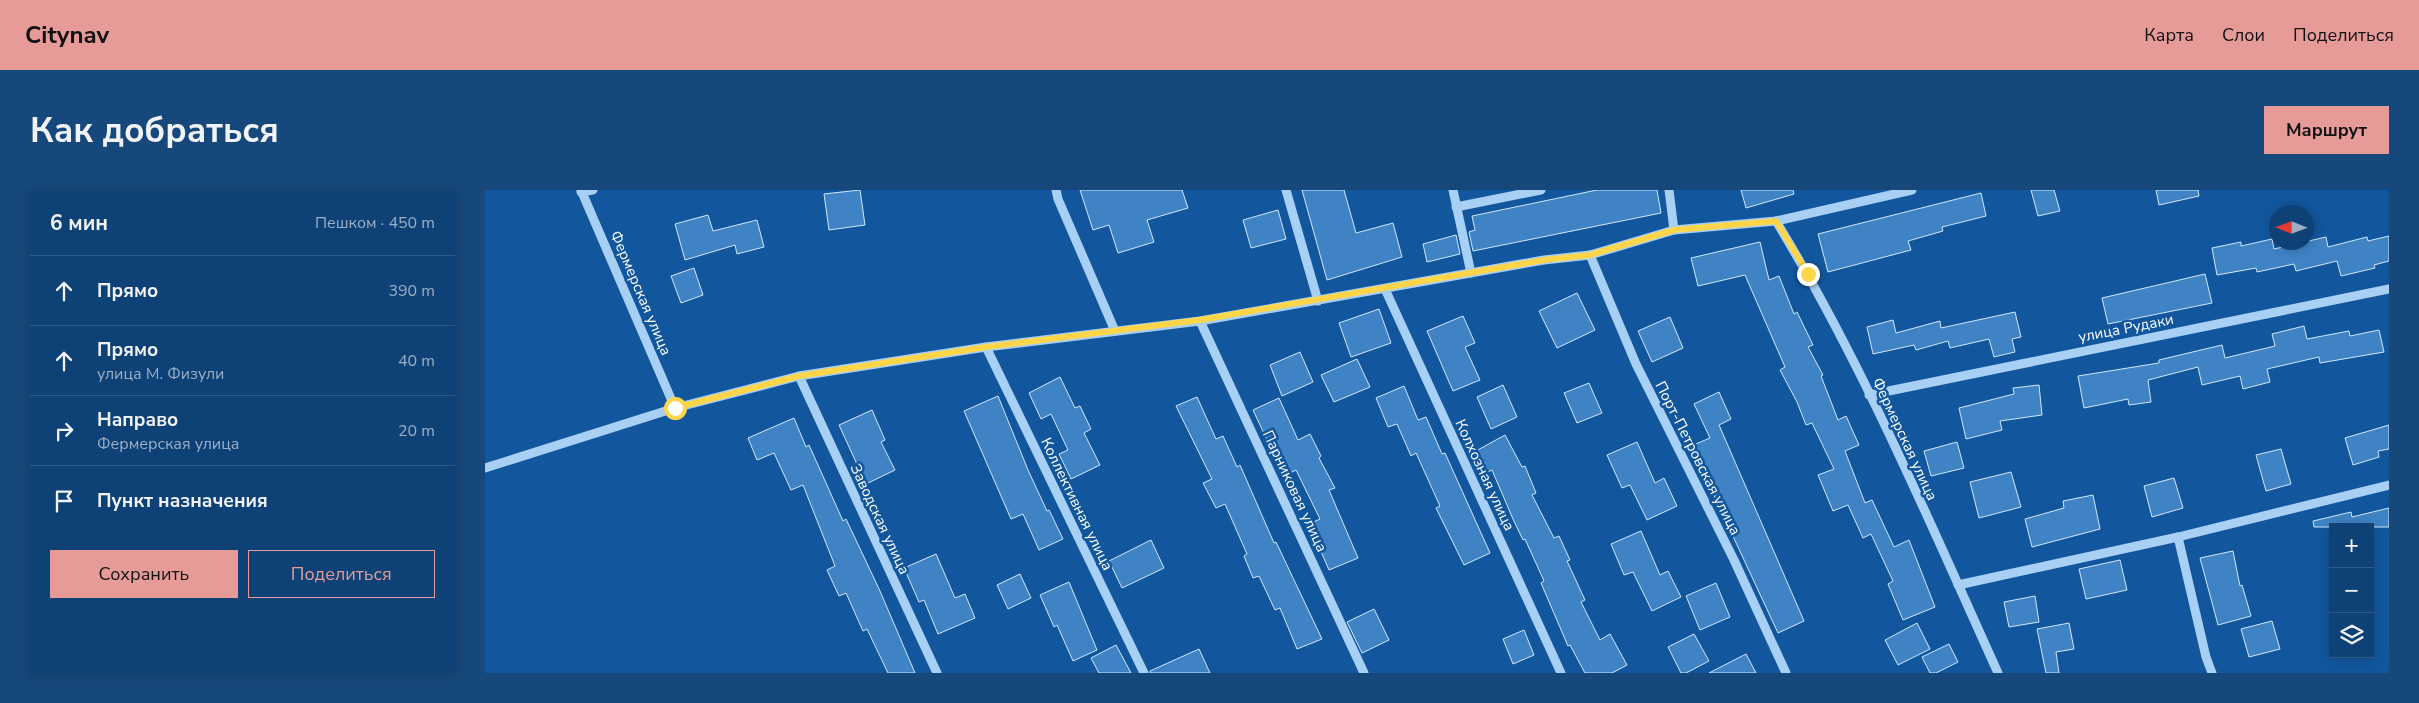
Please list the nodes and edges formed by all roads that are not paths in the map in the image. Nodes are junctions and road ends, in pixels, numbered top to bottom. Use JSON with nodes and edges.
{"nodes":[{"id":1,"x":593,"y":190,"type":"edge"},
{"id":2,"x":1057,"y":190,"type":"edge"},
{"id":3,"x":1286,"y":190,"type":"edge"},
{"id":4,"x":1453,"y":190,"type":"edge"},
{"id":5,"x":1541,"y":190,"type":"edge"},
{"id":6,"x":1669,"y":190,"type":"edge"},
{"id":7,"x":1911,"y":190,"type":"edge"},
{"id":8,"x":581,"y":191,"type":"edge"},
{"id":9,"x":1456,"y":207,"type":"junction"},
{"id":10,"x":1776,"y":221,"type":"junction"},
{"id":11,"x":1674,"y":230,"type":"junction"},
{"id":12,"x":1590,"y":255,"type":"junction"},
{"id":13,"x":1471,"y":273,"type":"junction"},
{"id":14,"x":2389,"y":289,"type":"edge"},
{"id":15,"x":1385,"y":290,"type":"junction"},
{"id":16,"x":1318,"y":301,"type":"junction"},
{"id":17,"x":1200,"y":320,"type":"junction"},
{"id":18,"x":1115,"y":331,"type":"junction"},
{"id":19,"x":986,"y":347,"type":"junction"},
{"id":20,"x":799,"y":376,"type":"junction"},
{"id":21,"x":1869,"y":395,"type":"junction"},
{"id":22,"x":675,"y":408,"type":"junction"},
{"id":23,"x":485,"y":468,"type":"edge"},
{"id":24,"x":2389,"y":485,"type":"edge"},
{"id":25,"x":2178,"y":537,"type":"junction"},
{"id":26,"x":1958,"y":584,"type":"junction"},
{"id":27,"x":937,"y":673,"type":"edge"},
{"id":28,"x":1144,"y":673,"type":"edge"},
{"id":29,"x":1365,"y":673,"type":"edge"},
{"id":30,"x":1561,"y":673,"type":"edge"},
{"id":31,"x":1786,"y":673,"type":"edge"},
{"id":32,"x":1998,"y":673,"type":"edge"},
{"id":33,"x":2212,"y":673,"type":"edge"}],
"edges":[{"from":1,"to":8,"type":"street"},
{"from":2,"to":18,"type":"street"},
{"from":3,"to":16,"type":"street"},
{"from":4,"to":9,"type":"street"},
{"from":5,"to":9,"type":"street"},
{"from":6,"to":11,"type":"street"},
{"from":7,"to":10,"type":"street"},
{"from":8,"to":22,"type":"street","name":"Фермерская улица"},
{"from":9,"to":13,"type":"street"},
{"from":10,"to":11,"type":"street"},
{"from":10,"to":21,"type":"street","name":"Фермерская улица"},
{"from":11,"to":12,"type":"street"},
{"from":12,"to":13,"type":"street"},
{"from":12,"to":31,"type":"street","name":"Порт-Петровская улица"},
{"from":13,"to":15,"type":"street"},
{"from":14,"to":21,"type":"street","name":"улица Рудаки"},
{"from":15,"to":16,"type":"street"},
{"from":15,"to":30,"type":"street","name":"Колхозная улица"},
{"from":16,"to":17,"type":"street"},
{"from":17,"to":18,"type":"street"},
{"from":17,"to":29,"type":"street","name":"Парниковая улица"},
{"from":18,"to":19,"type":"street"},
{"from":19,"to":20,"type":"street"},
{"from":19,"to":28,"type":"street","name":"Коллективная улица"},
{"from":20,"to":22,"type":"street"},
{"from":20,"to":27,"type":"street","name":"Заводская улица"},
{"from":21,"to":26,"type":"street","name":"Фермерская улица"},
{"from":22,"to":23,"type":"street"},
{"from":24,"to":25,"type":"street"},
{"from":25,"to":26,"type":"street"},
{"from":25,"to":33,"type":"street"},
{"from":26,"to":32,"type":"street","name":"Фермерская улица"}]}
